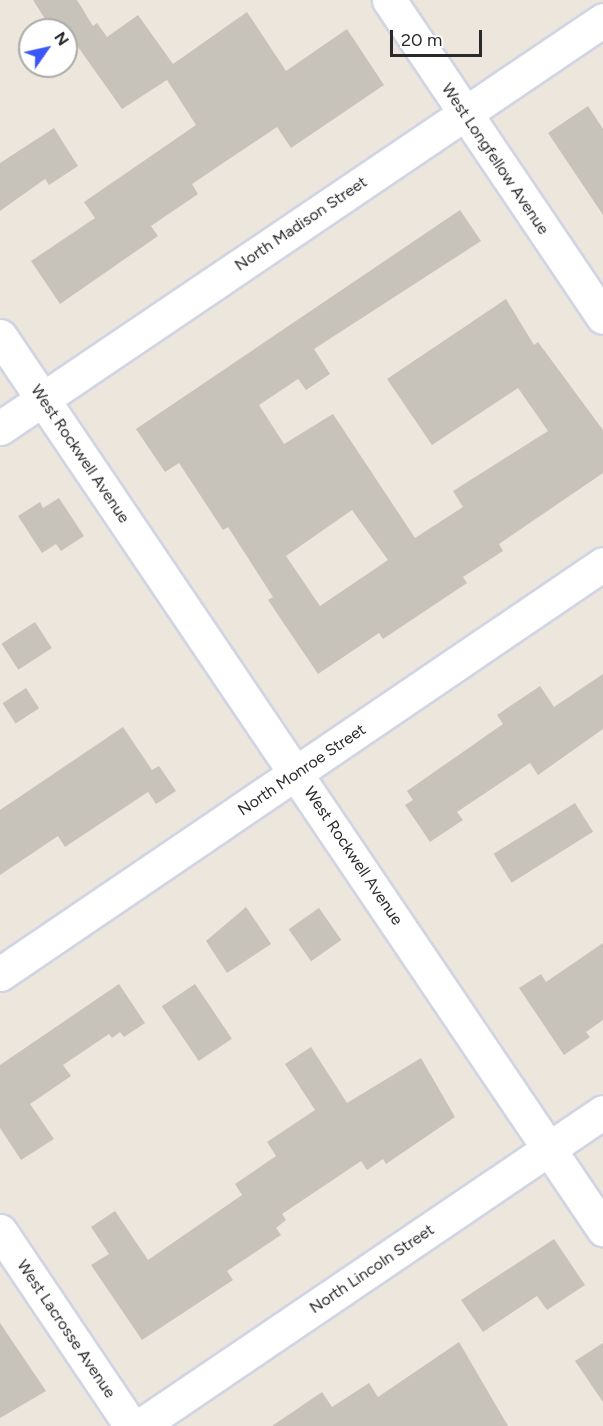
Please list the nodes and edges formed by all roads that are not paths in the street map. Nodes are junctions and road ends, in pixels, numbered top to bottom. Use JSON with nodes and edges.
{"nodes":[{"id":1,"x":389,"y":0,"type":"edge"},
{"id":2,"x":603,"y":20,"type":"edge"},
{"id":3,"x":465,"y":114,"type":"junction"},
{"id":4,"x":603,"y":317,"type":"edge"},
{"id":5,"x":0,"y":336,"type":"edge"},
{"id":6,"x":42,"y":399,"type":"junction"},
{"id":7,"x":0,"y":428,"type":"edge"},
{"id":8,"x":603,"y":564,"type":"edge"},
{"id":9,"x":297,"y":773,"type":"junction"},
{"id":10,"x":0,"y":974,"type":"edge"},
{"id":11,"x":603,"y":1112,"type":"edge"},
{"id":12,"x":550,"y":1148,"type":"junction"},
{"id":13,"x":603,"y":1229,"type":"edge"},
{"id":14,"x":0,"y":1231,"type":"edge"},
{"id":15,"x":131,"y":1426,"type":"edge"},
{"id":16,"x":140,"y":1426,"type":"edge"}],
"edges":[{"from":1,"to":3,"type":"street","name":"West Longfellow Avenue"},
{"from":2,"to":3,"type":"street","name":"North Madison Street"},
{"from":3,"to":4,"type":"street","name":"West Longfellow Avenue"},
{"from":3,"to":6,"type":"street","name":"North Madison Street"},
{"from":5,"to":6,"type":"street","name":"West Rockwell Avenue"},
{"from":6,"to":7,"type":"street","name":"North Madison Street"},
{"from":6,"to":9,"type":"street","name":"West Rockwell Avenue"},
{"from":8,"to":9,"type":"street","name":"North Monroe Street"},
{"from":9,"to":10,"type":"street","name":"North Monroe Street"},
{"from":9,"to":12,"type":"street","name":"West Rockwell Avenue"},
{"from":11,"to":12,"type":"street","name":"North Lincoln Street"},
{"from":12,"to":13,"type":"street","name":"West Rockwell Avenue"},
{"from":12,"to":16,"type":"street","name":"North Lincoln Street"},
{"from":14,"to":15,"type":"street","name":"West Lacrosse Avenue"}]}
